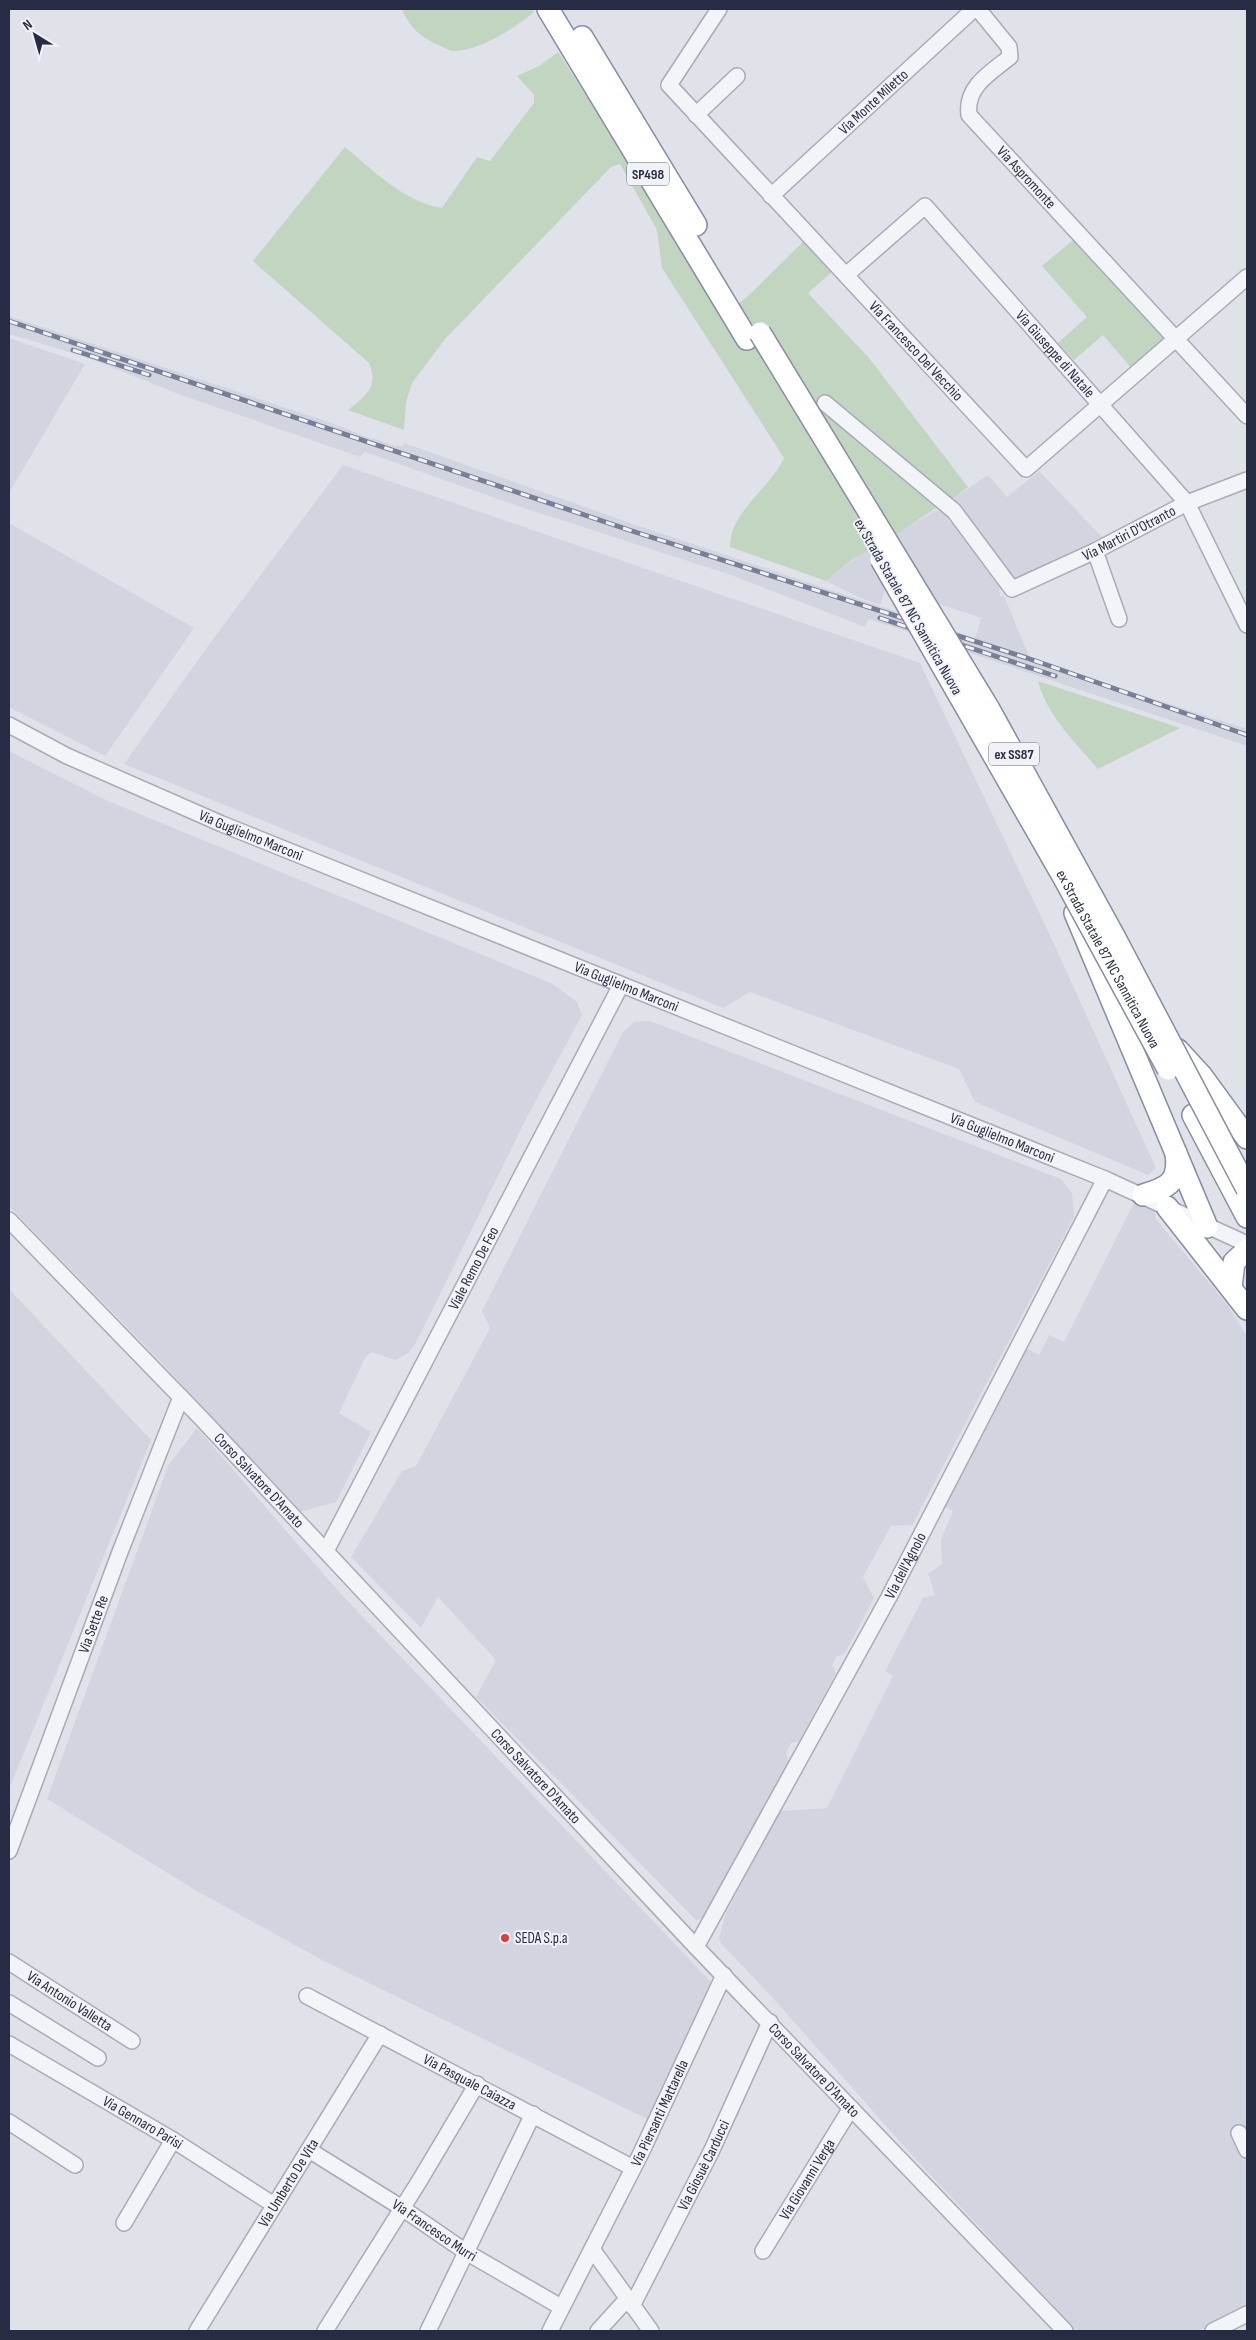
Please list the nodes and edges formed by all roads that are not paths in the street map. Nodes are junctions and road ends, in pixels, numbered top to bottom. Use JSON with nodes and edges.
{"nodes":[{"id":1,"x":548,"y":9,"type":"edge"},
{"id":2,"x":565,"y":9,"type":"edge"},
{"id":3,"x":719,"y":9,"type":"edge"},
{"id":4,"x":976,"y":9,"type":"edge"},
{"id":5,"x":737,"y":76,"type":"dead end"},
{"id":6,"x":696,"y":115,"type":"junction"},
{"id":7,"x":771,"y":196,"type":"junction"},
{"id":8,"x":846,"y":275,"type":"junction"},
{"id":9,"x":1247,"y":277,"type":"edge"},
{"id":10,"x":754,"y":336,"type":"junction"},
{"id":11,"x":1177,"y":338,"type":"junction"},
{"id":12,"x":825,"y":403,"type":"dead end"},
{"id":13,"x":1102,"y":404,"type":"junction"},
{"id":14,"x":1247,"y":416,"type":"edge"},
{"id":15,"x":1247,"y":480,"type":"edge"},
{"id":16,"x":1187,"y":503,"type":"junction"},
{"id":17,"x":1095,"y":551,"type":"junction"},
{"id":18,"x":1119,"y":619,"type":"dead end"},
{"id":19,"x":1247,"y":625,"type":"edge"},
{"id":20,"x":9,"y":725,"type":"edge"},
{"id":21,"x":1060,"y":871,"type":"junction"},
{"id":22,"x":621,"y":985,"type":"junction"},
{"id":23,"x":1170,"y":1042,"type":"junction"},
{"id":24,"x":1247,"y":1138,"type":"edge"},
{"id":25,"x":1175,"y":1150,"type":"junction"},
{"id":26,"x":1105,"y":1179,"type":"junction"},
{"id":27,"x":1247,"y":1188,"type":"edge"},
{"id":28,"x":1143,"y":1195,"type":"junction"},
{"id":29,"x":1167,"y":1207,"type":"junction"},
{"id":30,"x":1247,"y":1217,"type":"edge"},
{"id":31,"x":9,"y":1220,"type":"edge"},
{"id":32,"x":1207,"y":1227,"type":"junction"},
{"id":33,"x":1247,"y":1244,"type":"edge"},
{"id":34,"x":1247,"y":1250,"type":"edge"},
{"id":35,"x":1231,"y":1288,"type":"junction"},
{"id":36,"x":1247,"y":1309,"type":"edge"},
{"id":37,"x":181,"y":1397,"type":"junction"},
{"id":38,"x":326,"y":1552,"type":"junction"},
{"id":39,"x":9,"y":1851,"type":"edge"},
{"id":40,"x":696,"y":1947,"type":"junction"},
{"id":41,"x":9,"y":1962,"type":"edge"},
{"id":42,"x":724,"y":1976,"type":"junction"},
{"id":43,"x":307,"y":1996,"type":"dead end"},
{"id":44,"x":9,"y":2003,"type":"edge"},
{"id":45,"x":770,"y":2022,"type":"junction"},
{"id":46,"x":380,"y":2034,"type":"junction"},
{"id":47,"x":132,"y":2041,"type":"dead end"},
{"id":48,"x":9,"y":2044,"type":"edge"},
{"id":49,"x":98,"y":2058,"type":"dead end"},
{"id":50,"x":477,"y":2084,"type":"junction"},
{"id":51,"x":851,"y":2108,"type":"junction"},
{"id":52,"x":533,"y":2114,"type":"junction"},
{"id":53,"x":9,"y":2122,"type":"edge"},
{"id":54,"x":1239,"y":2133,"type":"dead end"},
{"id":55,"x":173,"y":2140,"type":"junction"},
{"id":56,"x":309,"y":2150,"type":"junction"},
{"id":57,"x":1247,"y":2150,"type":"edge"},
{"id":58,"x":76,"y":2165,"type":"dead end"},
{"id":59,"x":633,"y":2168,"type":"junction"},
{"id":60,"x":274,"y":2205,"type":"junction"},
{"id":61,"x":402,"y":2208,"type":"junction"},
{"id":62,"x":124,"y":2223,"type":"dead end"},
{"id":63,"x":592,"y":2249,"type":"junction"},
{"id":64,"x":763,"y":2251,"type":"dead end"},
{"id":65,"x":466,"y":2252,"type":"junction"},
{"id":66,"x":630,"y":2302,"type":"junction"},
{"id":67,"x":561,"y":2307,"type":"junction"},
{"id":68,"x":1247,"y":2314,"type":"edge"},
{"id":69,"x":197,"y":2331,"type":"edge"},
{"id":70,"x":325,"y":2331,"type":"edge"},
{"id":71,"x":428,"y":2331,"type":"edge"},
{"id":72,"x":550,"y":2331,"type":"edge"},
{"id":73,"x":598,"y":2331,"type":"edge"},
{"id":74,"x":651,"y":2331,"type":"edge"},
{"id":75,"x":1064,"y":2331,"type":"edge"},
{"id":76,"x":1213,"y":2331,"type":"edge"}],
"edges":[{"from":1,"to":10,"type":"highway","name":"ex Strada Statale 87 NC Sannitica Nuova","number":"SP498"},
{"from":2,"to":10,"type":"highway","name":"ex Strada Statale 87 NC Sannitica Nuova","number":"ex SS87"},
{"from":3,"to":6,"type":"street","name":"Via Francesco Del Vecchio"},
{"from":4,"to":7,"type":"street","name":"Via Monte Miletto"},
{"from":4,"to":11,"type":"street","name":"Via Aspromonte"},
{"from":5,"to":6,"type":"street"},
{"from":6,"to":7,"type":"street","name":"Via Francesco Del Vecchio"},
{"from":7,"to":8,"type":"street","name":"Via Francesco Del Vecchio"},
{"from":8,"to":13,"type":"street","name":"Via Francesco Del Vecchio"},
{"from":8,"to":13,"type":"street","name":"Via Giuseppe di Natale"},
{"from":9,"to":11,"type":"street","name":"Via Francesco Del Vecchio"},
{"from":10,"to":21,"type":"highway","name":"ex Strada Statale 87 NC Sannitica Nuova","number":"ex SS87","bridge":true},
{"from":10,"to":23,"type":"highway","name":"ex Strada Statale 87 NC Sannitica Nuova","number":"ex SS87","bridge":true},
{"from":11,"to":13,"type":"street","name":"Via Francesco Del Vecchio"},
{"from":11,"to":14,"type":"street"},
{"from":12,"to":17,"type":"street","name":"Via Martiri D'Otranto"},
{"from":13,"to":16,"type":"street","name":"Via Giuseppe di Natale"},
{"from":15,"to":16,"type":"street","name":"Via Martiri D'Otranto"},
{"from":16,"to":17,"type":"street","name":"Via Martiri D'Otranto"},
{"from":16,"to":19,"type":"street","name":"Via Giuseppe di Natale"},
{"from":17,"to":18,"type":"street"},
{"from":20,"to":22,"type":"street","name":"Via Guglielmo Marconi"},
{"from":21,"to":25,"type":"highway","bridge":true},
{"from":21,"to":30,"type":"highway","name":"ex Strada Statale 87 NC Sannitica Nuova","number":"ex SS87","bridge":true},
{"from":22,"to":26,"type":"street","name":"Via Guglielmo Marconi"},
{"from":22,"to":38,"type":"street","name":"Viale Remo De Feo"},
{"from":23,"to":24,"type":"highway","bridge":true},
{"from":23,"to":27,"type":"highway","name":"ex Strada Statale 87 NC Sannitica Nuova","number":"ex SS87","bridge":true},
{"from":25,"to":28,"type":"highway"},
{"from":25,"to":32,"type":"highway"},
{"from":26,"to":28,"type":"street","name":"Via Guglielmo Marconi"},
{"from":26,"to":40,"type":"street","name":"Via dell'Agnolo"},
{"from":28,"to":29,"type":"street","name":"Via Guglielmo Marconi"},
{"from":29,"to":32,"type":"street","name":"Via Guglielmo Marconi"},
{"from":29,"to":35,"type":"highway"},
{"from":31,"to":37,"type":"street","name":"Corso Salvatore D'Amato"},
{"from":32,"to":33,"type":"street","name":"Via Guglielmo Marconi"},
{"from":34,"to":35,"type":"highway"},
{"from":35,"to":36,"type":"highway"},
{"from":37,"to":38,"type":"street","name":"Corso Salvatore D'Amato"},
{"from":37,"to":39,"type":"street","name":"Via Sette Re"},
{"from":38,"to":40,"type":"street","name":"Corso Salvatore D'Amato"},
{"from":40,"to":42,"type":"street","name":"Corso Salvatore D'Amato"},
{"from":41,"to":47,"type":"street","name":"Via Antonio Valletta"},
{"from":42,"to":45,"type":"street","name":"Corso Salvatore D'Amato"},
{"from":42,"to":59,"type":"street","name":"Via Piersanti Mattarella"},
{"from":43,"to":46,"type":"street","name":"Via Pasquale Caiazza"},
{"from":44,"to":49,"type":"street"},
{"from":45,"to":51,"type":"street","name":"Corso Salvatore D'Amato"},
{"from":45,"to":66,"type":"street","name":"Via Giosuè Carducci"},
{"from":46,"to":50,"type":"street","name":"Via Pasquale Caiazza"},
{"from":46,"to":56,"type":"street","name":"Via Umberto De Vita"},
{"from":48,"to":55,"type":"street","name":"Via Gennaro Parisi"},
{"from":50,"to":52,"type":"street","name":"Via Pasquale Caiazza"},
{"from":50,"to":61,"type":"street"},
{"from":51,"to":64,"type":"street","name":"Via Giovanni Verga"},
{"from":51,"to":75,"type":"street","name":"Corso Salvatore D'Amato"},
{"from":52,"to":59,"type":"street","name":"Via Pasquale Caiazza"},
{"from":52,"to":65,"type":"street"},
{"from":53,"to":58,"type":"street"},
{"from":54,"to":57,"type":"street"},
{"from":55,"to":60,"type":"street","name":"Via Gennaro Parisi"},
{"from":55,"to":62,"type":"street"},
{"from":56,"to":60,"type":"street","name":"Via Umberto De Vita"},
{"from":56,"to":61,"type":"street","name":"Via Francesco Murri"},
{"from":59,"to":63,"type":"street","name":"Via Piersanti Mattarella"},
{"from":60,"to":69,"type":"street","name":"Via Umberto De Vita"},
{"from":61,"to":65,"type":"street","name":"Via Francesco Murri"},
{"from":61,"to":70,"type":"street"},
{"from":63,"to":66,"type":"street"},
{"from":63,"to":67,"type":"street","name":"Via Piersanti Mattarella"},
{"from":65,"to":67,"type":"street","name":"Via Francesco Murri"},
{"from":65,"to":71,"type":"street"},
{"from":66,"to":73,"type":"street","name":"Via Giosuè Carducci"},
{"from":66,"to":74,"type":"street"},
{"from":67,"to":72,"type":"street","name":"Via Piersanti Mattarella"},
{"from":68,"to":76,"type":"street"}]}
